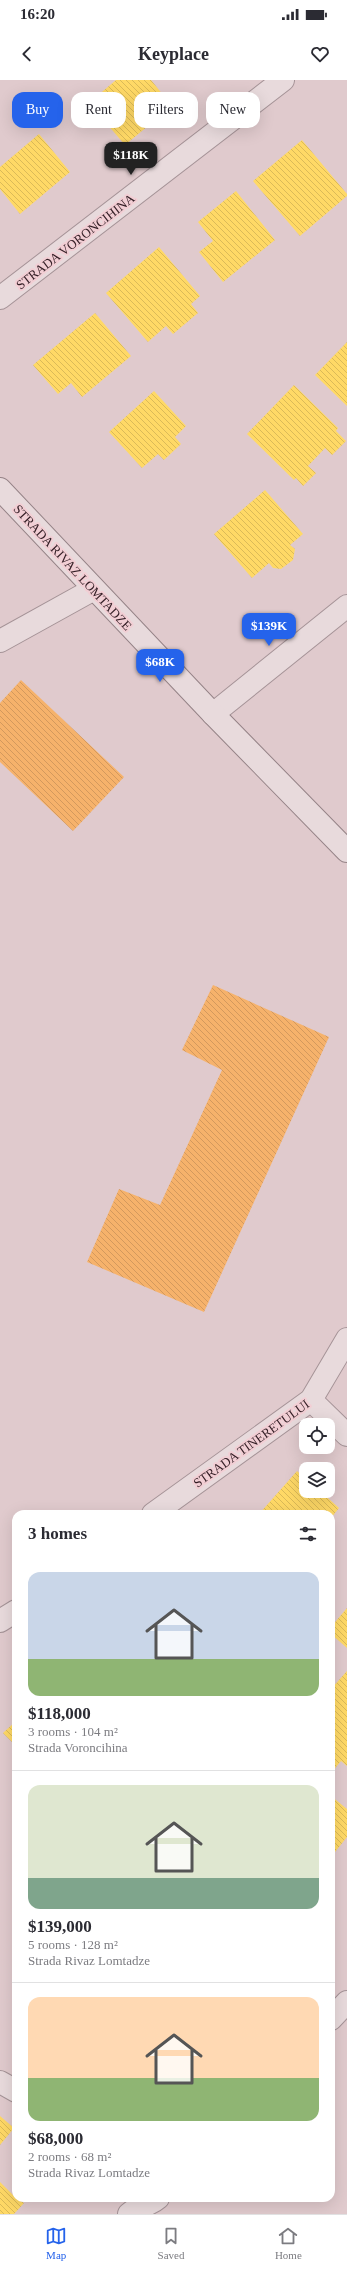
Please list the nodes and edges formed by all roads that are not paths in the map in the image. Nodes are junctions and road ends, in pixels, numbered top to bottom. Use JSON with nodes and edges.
{"nodes":[{"id":1,"x":283,"y":80,"type":"edge"},
{"id":2,"x":0,"y":298,"type":"edge"},
{"id":3,"x":0,"y":490,"type":"edge"},
{"id":4,"x":94,"y":589,"type":"junction"},
{"id":5,"x":347,"y":606,"type":"edge"},
{"id":6,"x":0,"y":641,"type":"edge"},
{"id":7,"x":213,"y":714,"type":"junction"},
{"id":8,"x":347,"y":851,"type":"edge"},
{"id":9,"x":347,"y":1339,"type":"edge"},
{"id":10,"x":311,"y":1400,"type":"junction"},
{"id":11,"x":347,"y":1435,"type":"edge"},
{"id":12,"x":160,"y":1510,"type":"edge"},
{"id":13,"x":12,"y":1614,"type":"edge"},
{"id":14,"x":0,"y":1621,"type":"edge"},
{"id":15,"x":347,"y":2002,"type":"edge"},
{"id":16,"x":335,"y":2015,"type":"edge"},
{"id":17,"x":0,"y":2082,"type":"edge"},
{"id":18,"x":12,"y":2089,"type":"edge"},
{"id":19,"x":153,"y":2202,"type":"edge"},
{"id":20,"x":133,"y":2209,"type":"edge"}],
"edges":[{"from":1,"to":2,"type":"street","name":"STRADA VORONCIHINA"},
{"from":3,"to":4,"type":"street","name":"STRADA RIVAZ LOMTADZE"},
{"from":4,"to":6,"type":"street"},
{"from":4,"to":7,"type":"street","name":"STRADA RIVAZ LOMTADZE"},
{"from":5,"to":7,"type":"street"},
{"from":7,"to":8,"type":"street","name":"STRADA RIVAZ LOMTADZE"},
{"from":9,"to":10,"type":"street","name":"STRADA TINERETULUI"},
{"from":10,"to":11,"type":"street"},
{"from":10,"to":12,"type":"street","name":"STRADA TINERETULUI"},
{"from":13,"to":14,"type":"street"},
{"from":15,"to":16,"type":"street"},
{"from":17,"to":18,"type":"street"},
{"from":19,"to":20,"type":"street"}]}
